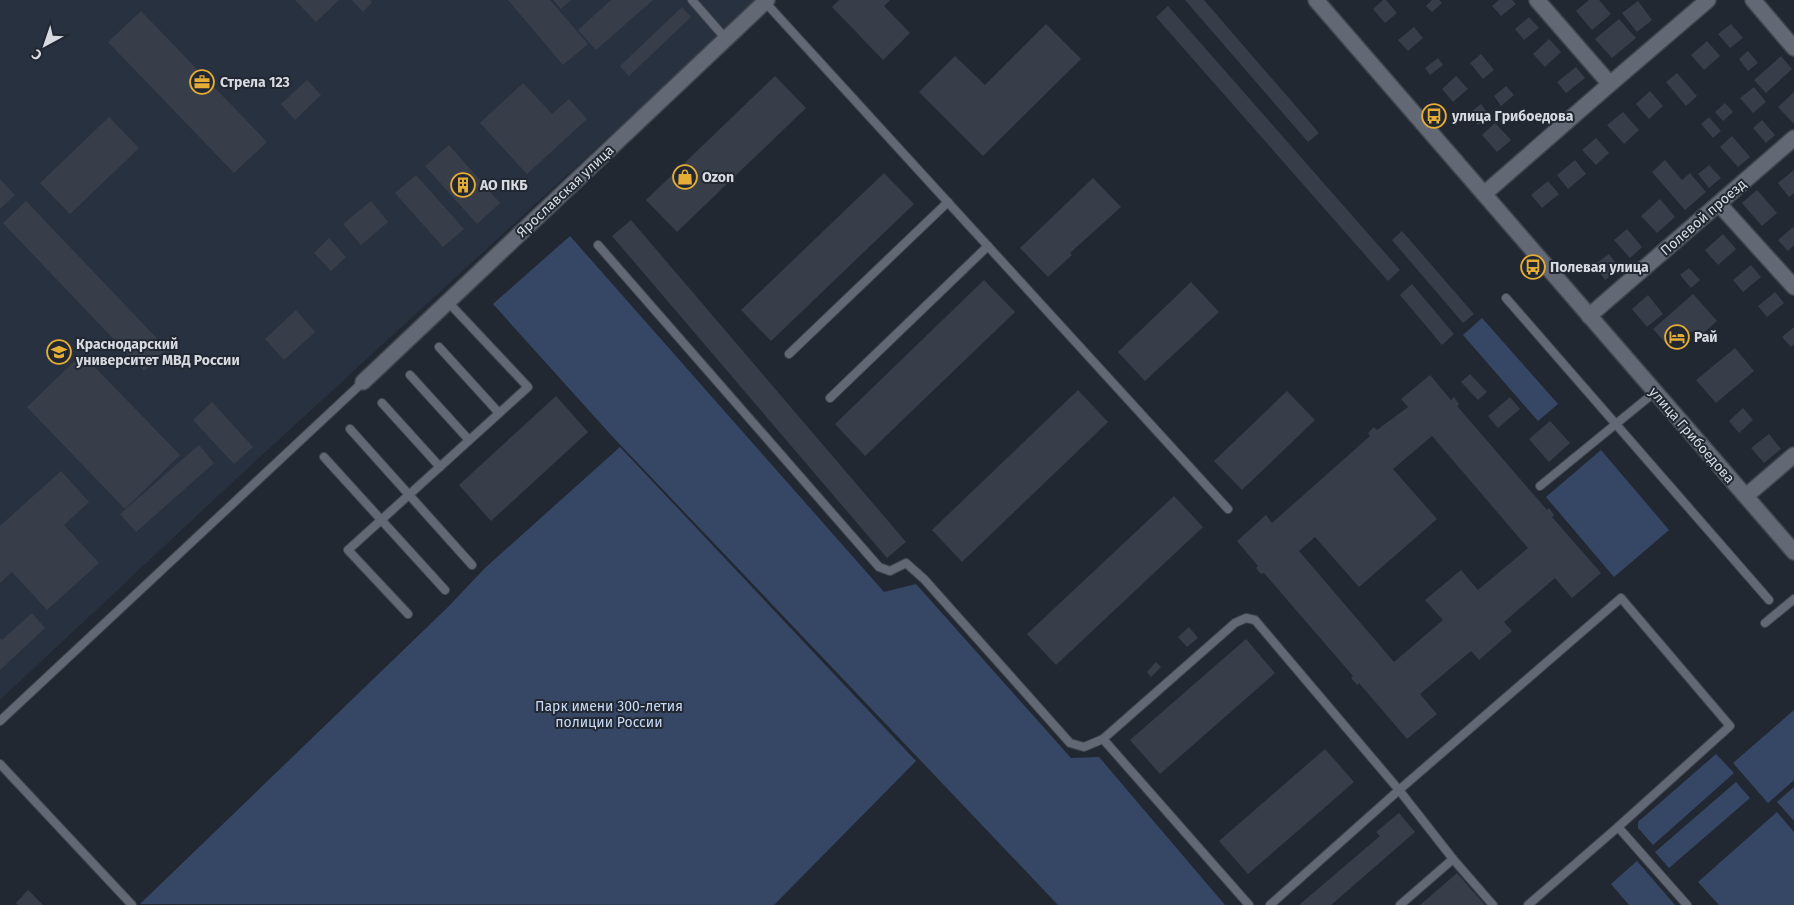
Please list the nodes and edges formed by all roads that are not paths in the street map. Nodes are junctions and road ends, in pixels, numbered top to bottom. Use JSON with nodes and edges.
{"nodes":[{"id":1,"x":692,"y":0,"type":"edge"},
{"id":2,"x":1316,"y":0,"type":"edge"},
{"id":3,"x":1537,"y":0,"type":"edge"},
{"id":4,"x":1708,"y":0,"type":"edge"},
{"id":5,"x":1753,"y":0,"type":"edge"},
{"id":6,"x":762,"y":2,"type":"edge"},
{"id":7,"x":726,"y":39,"type":"junction"},
{"id":8,"x":1794,"y":48,"type":"edge"},
{"id":9,"x":1610,"y":84,"type":"junction"},
{"id":10,"x":1794,"y":138,"type":"edge"},
{"id":11,"x":1484,"y":194,"type":"junction"},
{"id":12,"x":948,"y":202,"type":"junction"},
{"id":13,"x":1719,"y":204,"type":"junction"},
{"id":14,"x":598,"y":245,"type":"dead end"},
{"id":15,"x":988,"y":246,"type":"junction"},
{"id":16,"x":1794,"y":287,"type":"edge"},
{"id":17,"x":1506,"y":298,"type":"dead end"},
{"id":18,"x":448,"y":302,"type":"junction"},
{"id":19,"x":1590,"y":316,"type":"junction"},
{"id":20,"x":438,"y":347,"type":"dead end"},
{"id":21,"x":789,"y":354,"type":"dead end"},
{"id":22,"x":410,"y":375,"type":"dead end"},
{"id":23,"x":363,"y":382,"type":"joint"},
{"id":24,"x":1656,"y":392,"type":"junction"},
{"id":25,"x":830,"y":398,"type":"dead end"},
{"id":26,"x":382,"y":403,"type":"dead end"},
{"id":27,"x":499,"y":414,"type":"junction"},
{"id":28,"x":1616,"y":424,"type":"junction"},
{"id":29,"x":350,"y":429,"type":"dead end"},
{"id":30,"x":470,"y":440,"type":"junction"},
{"id":31,"x":1794,"y":455,"type":"edge"},
{"id":32,"x":324,"y":457,"type":"dead end"},
{"id":33,"x":440,"y":467,"type":"junction"},
{"id":34,"x":1540,"y":486,"type":"dead end"},
{"id":35,"x":409,"y":495,"type":"junction"},
{"id":36,"x":1746,"y":496,"type":"junction"},
{"id":37,"x":1228,"y":509,"type":"dead end"},
{"id":38,"x":381,"y":520,"type":"junction"},
{"id":39,"x":1794,"y":552,"type":"edge"},
{"id":40,"x":472,"y":565,"type":"dead end"},
{"id":41,"x":445,"y":590,"type":"dead end"},
{"id":42,"x":1794,"y":599,"type":"edge"},
{"id":43,"x":1769,"y":600,"type":"dead end"},
{"id":44,"x":408,"y":614,"type":"dead end"},
{"id":45,"x":1765,"y":623,"type":"dead end"},
{"id":46,"x":0,"y":721,"type":"edge"},
{"id":47,"x":1102,"y":739,"type":"junction"},
{"id":48,"x":0,"y":764,"type":"edge"},
{"id":49,"x":1399,"y":790,"type":"junction"},
{"id":50,"x":1618,"y":827,"type":"junction"},
{"id":51,"x":1453,"y":859,"type":"junction"},
{"id":52,"x":132,"y":905,"type":"edge"},
{"id":53,"x":1249,"y":905,"type":"edge"},
{"id":54,"x":1270,"y":905,"type":"edge"},
{"id":55,"x":1400,"y":905,"type":"edge"},
{"id":56,"x":1493,"y":905,"type":"edge"},
{"id":57,"x":1528,"y":905,"type":"edge"},
{"id":58,"x":1687,"y":905,"type":"edge"}],
"edges":[{"from":1,"to":7,"type":"lane"},
{"from":2,"to":11,"type":"street","name":"улица Грибоедова"},
{"from":3,"to":9,"type":"street"},
{"from":4,"to":9,"type":"street"},
{"from":5,"to":8,"type":"street"},
{"from":6,"to":7,"type":"street","name":"Ярославская улица"},
{"from":6,"to":12,"type":"lane"},
{"from":7,"to":18,"type":"street","name":"Ярославская улица"},
{"from":9,"to":11,"type":"street"},
{"from":10,"to":13,"type":"street","name":"Полевой проезд"},
{"from":11,"to":19,"type":"street","name":"улица Грибоедова"},
{"from":12,"to":15,"type":"lane"},
{"from":12,"to":21,"type":"lane"},
{"from":13,"to":16,"type":"street"},
{"from":13,"to":19,"type":"street","name":"Полевой проезд"},
{"from":14,"to":47,"type":"lane"},
{"from":15,"to":25,"type":"lane"},
{"from":15,"to":37,"type":"lane"},
{"from":17,"to":28,"type":"lane"},
{"from":18,"to":23,"type":"street","name":"Ярославская улица"},
{"from":18,"to":27,"type":"lane"},
{"from":19,"to":24,"type":"street","name":"улица Грибоедова"},
{"from":20,"to":27,"type":"lane"},
{"from":22,"to":30,"type":"lane"},
{"from":23,"to":46,"type":"lane"},
{"from":24,"to":28,"type":"lane"},
{"from":24,"to":36,"type":"street","name":"улица Грибоедова"},
{"from":26,"to":33,"type":"lane"},
{"from":27,"to":30,"type":"lane"},
{"from":28,"to":34,"type":"lane"},
{"from":28,"to":43,"type":"lane"},
{"from":29,"to":35,"type":"lane"},
{"from":30,"to":33,"type":"lane"},
{"from":31,"to":36,"type":"street"},
{"from":32,"to":38,"type":"lane"},
{"from":33,"to":35,"type":"lane"},
{"from":35,"to":38,"type":"lane"},
{"from":35,"to":40,"type":"lane"},
{"from":36,"to":39,"type":"street","name":"улица Грибоедова"},
{"from":38,"to":41,"type":"lane"},
{"from":38,"to":44,"type":"lane"},
{"from":42,"to":45,"type":"lane"},
{"from":47,"to":49,"type":"lane"},
{"from":47,"to":53,"type":"lane"},
{"from":48,"to":52,"type":"lane"},
{"from":49,"to":50,"type":"lane"},
{"from":49,"to":51,"type":"lane"},
{"from":49,"to":54,"type":"lane"},
{"from":50,"to":57,"type":"lane"},
{"from":50,"to":58,"type":"lane"},
{"from":51,"to":55,"type":"lane"},
{"from":51,"to":56,"type":"lane"}]}
